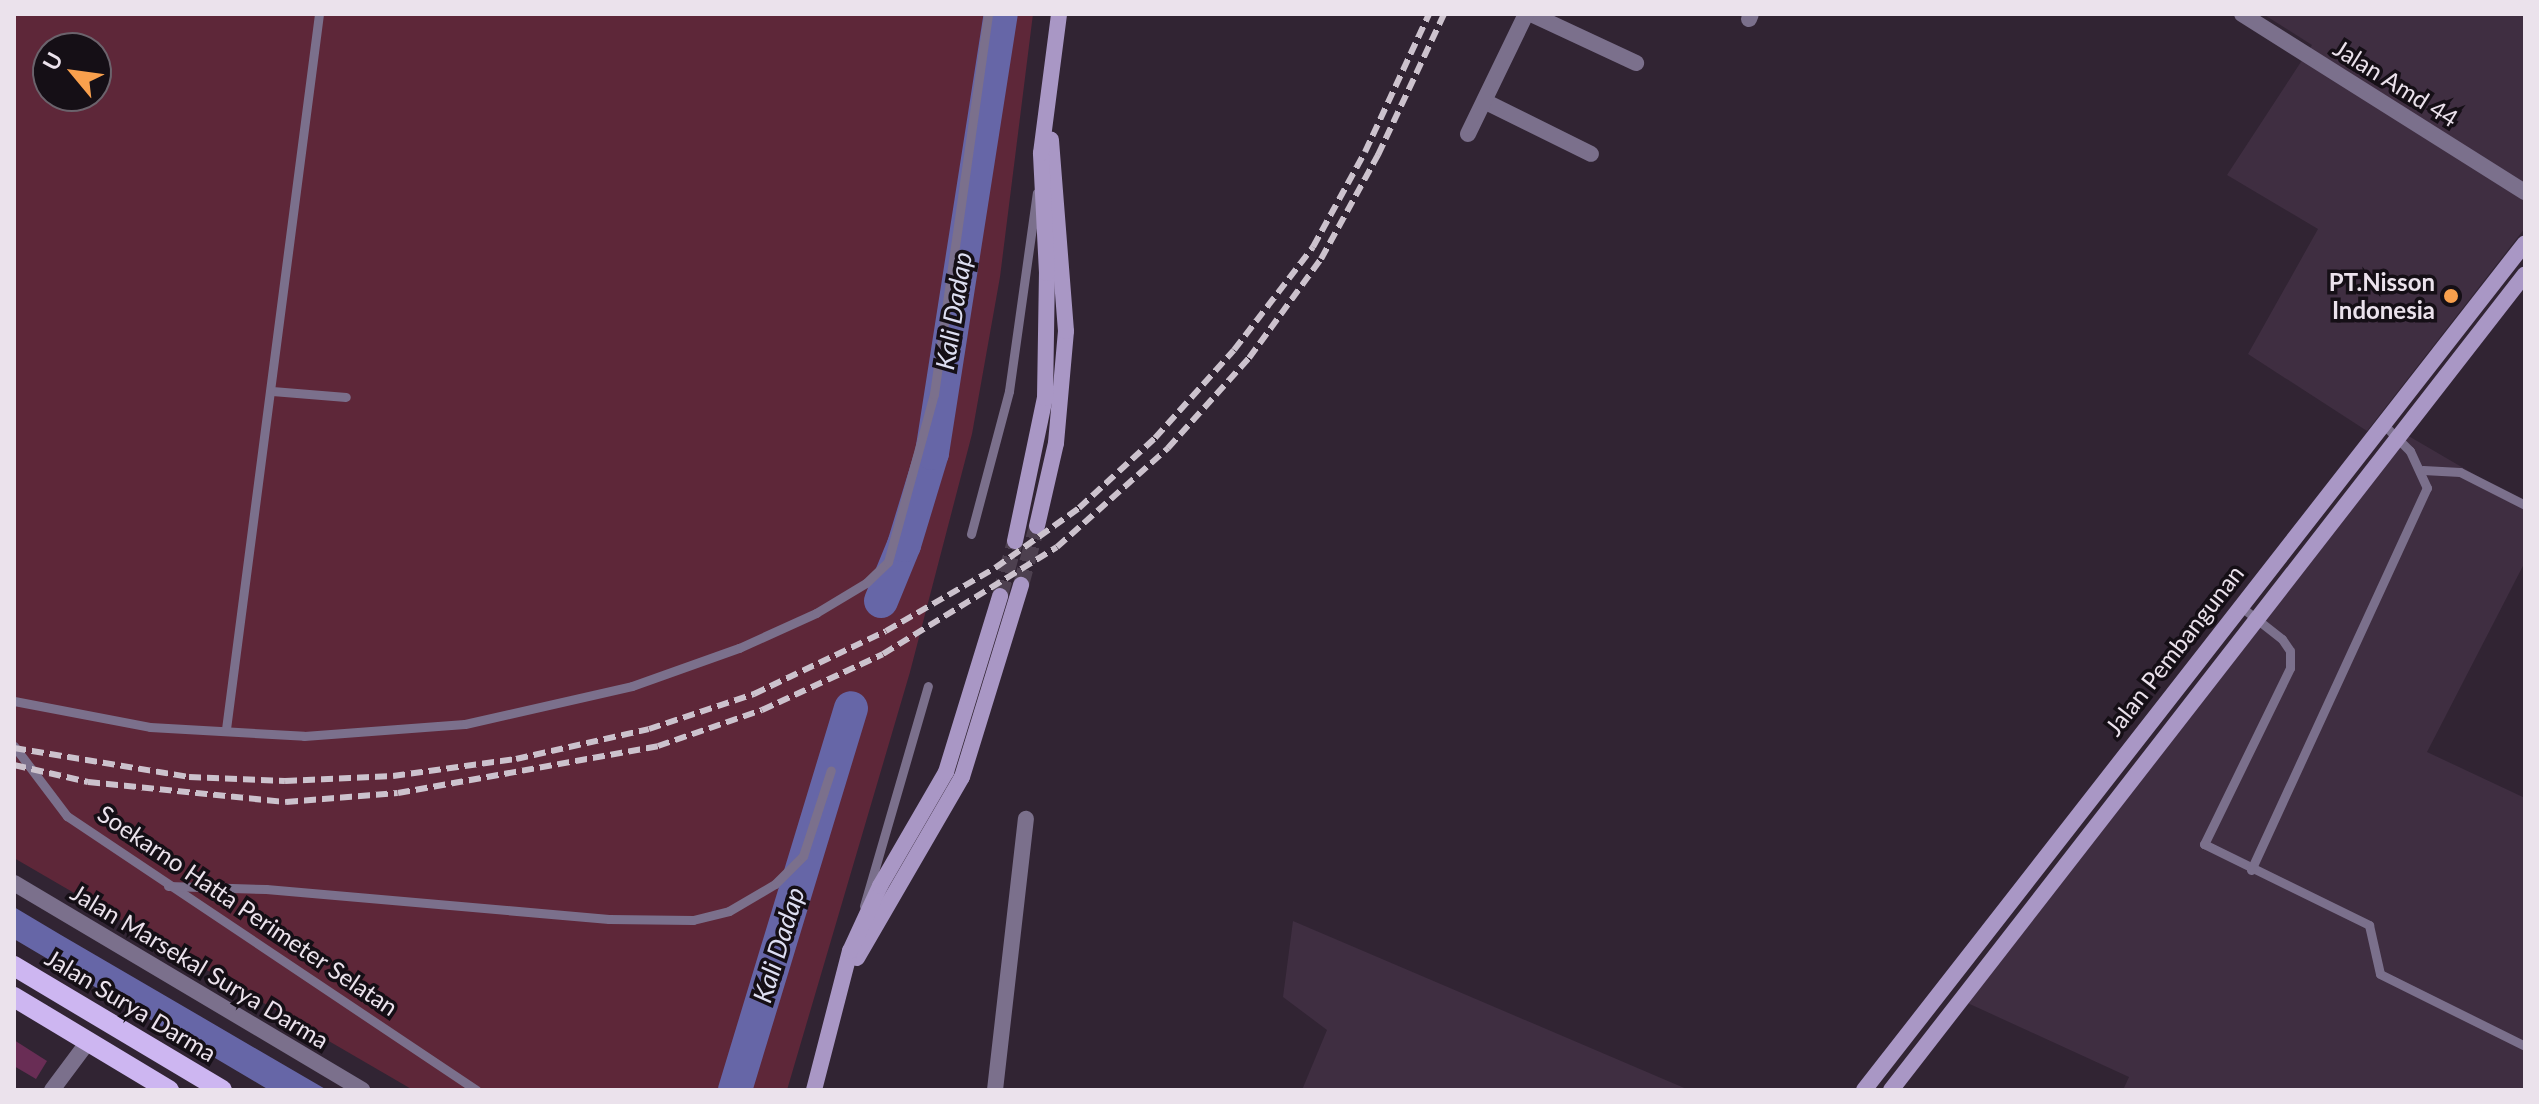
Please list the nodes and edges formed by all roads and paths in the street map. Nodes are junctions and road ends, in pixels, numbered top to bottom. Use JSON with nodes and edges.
{"nodes":[{"id":1,"x":319,"y":14,"type":"edge"},
{"id":2,"x":988,"y":14,"type":"edge"},
{"id":3,"x":1059,"y":14,"type":"edge"},
{"id":4,"x":1528,"y":14,"type":"edge"},
{"id":5,"x":2242,"y":14,"type":"edge"},
{"id":6,"x":1636,"y":63,"type":"dead end"},
{"id":7,"x":1051,"y":75,"type":"junction"},
{"id":8,"x":1486,"y":102,"type":"junction"},
{"id":9,"x":1468,"y":134,"type":"dead end"},
{"id":10,"x":1041,"y":153,"type":"junction"},
{"id":11,"x":1591,"y":154,"type":"dead end"},
{"id":12,"x":2525,"y":192,"type":"edge"},
{"id":13,"x":2525,"y":243,"type":"edge"},
{"id":14,"x":2525,"y":274,"type":"edge"},
{"id":15,"x":272,"y":391,"type":"junction"},
{"id":16,"x":346,"y":397,"type":"dead end"},
{"id":17,"x":2383,"y":424,"type":"junction"},
{"id":18,"x":2397,"y":435,"type":"junction"},
{"id":19,"x":2423,"y":470,"type":"junction"},
{"id":20,"x":2525,"y":505,"type":"edge"},
{"id":21,"x":1037,"y":526,"type":"tunnel mouth"},
{"id":22,"x":971,"y":534,"type":"dead end"},
{"id":23,"x":1015,"y":541,"type":"tunnel mouth"},
{"id":24,"x":1021,"y":585,"type":"tunnel mouth"},
{"id":25,"x":1000,"y":596,"type":"tunnel mouth"},
{"id":26,"x":2240,"y":606,"type":"junction"},
{"id":27,"x":2255,"y":618,"type":"junction"},
{"id":28,"x":928,"y":686,"type":"dead end"},
{"id":29,"x":14,"y":701,"type":"edge"},
{"id":30,"x":226,"y":729,"type":"junction"},
{"id":31,"x":14,"y":746,"type":"edge"},
{"id":32,"x":831,"y":770,"type":"dead end"},
{"id":33,"x":1026,"y":819,"type":"dead end"},
{"id":34,"x":2251,"y":870,"type":"junction"},
{"id":35,"x":14,"y":883,"type":"edge"},
{"id":36,"x":168,"y":886,"type":"junction"},
{"id":37,"x":850,"y":951,"type":"junction"},
{"id":38,"x":14,"y":966,"type":"edge"},
{"id":39,"x":14,"y":997,"type":"edge"},
{"id":40,"x":836,"y":1003,"type":"junction"},
{"id":41,"x":87,"y":1043,"type":"junction"},
{"id":42,"x":2525,"y":1046,"type":"edge"},
{"id":43,"x":52,"y":1090,"type":"edge"},
{"id":44,"x":169,"y":1090,"type":"edge"},
{"id":45,"x":222,"y":1090,"type":"edge"},
{"id":46,"x":362,"y":1090,"type":"edge"},
{"id":47,"x":477,"y":1090,"type":"edge"},
{"id":48,"x":814,"y":1090,"type":"edge"},
{"id":49,"x":995,"y":1090,"type":"edge"},
{"id":50,"x":1864,"y":1090,"type":"edge"},
{"id":51,"x":1891,"y":1090,"type":"edge"}],
"edges":[{"from":1,"to":15,"type":"lane"},
{"from":2,"to":30,"type":"lane"},
{"from":3,"to":7,"type":"main road"},
{"from":4,"to":6,"type":"street"},
{"from":4,"to":8,"type":"street"},
{"from":5,"to":12,"type":"street","name":"Jalan Amd 44"},
{"from":7,"to":10,"type":"main road"},
{"from":7,"to":21,"type":"main road"},
{"from":8,"to":9,"type":"street"},
{"from":8,"to":11,"type":"street"},
{"from":10,"to":22,"type":"lane"},
{"from":10,"to":23,"type":"main road"},
{"from":13,"to":17,"type":"main road","name":"Jalan Pembangunan"},
{"from":14,"to":18,"type":"main road","name":"Jalan Pembangunan"},
{"from":15,"to":16,"type":"lane"},
{"from":15,"to":30,"type":"lane"},
{"from":17,"to":18,"type":"lane"},
{"from":17,"to":26,"type":"main road","name":"Jalan Pembangunan"},
{"from":18,"to":19,"type":"lane"},
{"from":18,"to":27,"type":"main road","name":"Jalan Pembangunan"},
{"from":19,"to":20,"type":"lane"},
{"from":19,"to":34,"type":"lane"},
{"from":24,"to":40,"type":"main road"},
{"from":25,"to":37,"type":"main road"},
{"from":26,"to":27,"type":"lane"},
{"from":26,"to":50,"type":"main road","name":"Jalan Pembangunan"},
{"from":27,"to":34,"type":"lane"},
{"from":27,"to":51,"type":"main road","name":"Jalan Pembangunan"},
{"from":28,"to":37,"type":"lane"},
{"from":29,"to":30,"type":"lane"},
{"from":31,"to":36,"type":"lane","name":"Soekarno Hatta Perimeter Selatan"},
{"from":32,"to":36,"type":"lane"},
{"from":33,"to":49,"type":"street"},
{"from":34,"to":42,"type":"lane"},
{"from":35,"to":46,"type":"street","name":"Jalan Marsekal Surya Darma"},
{"from":36,"to":47,"type":"lane","name":"Soekarno Hatta Perimeter Selatan"},
{"from":37,"to":40,"type":"main road"},
{"from":38,"to":45,"type":"main road","name":"Jalan Surya Darma"},
{"from":39,"to":41,"type":"main road"},
{"from":40,"to":48,"type":"main road"},
{"from":41,"to":43,"type":"street"},
{"from":41,"to":44,"type":"main road"}]}
